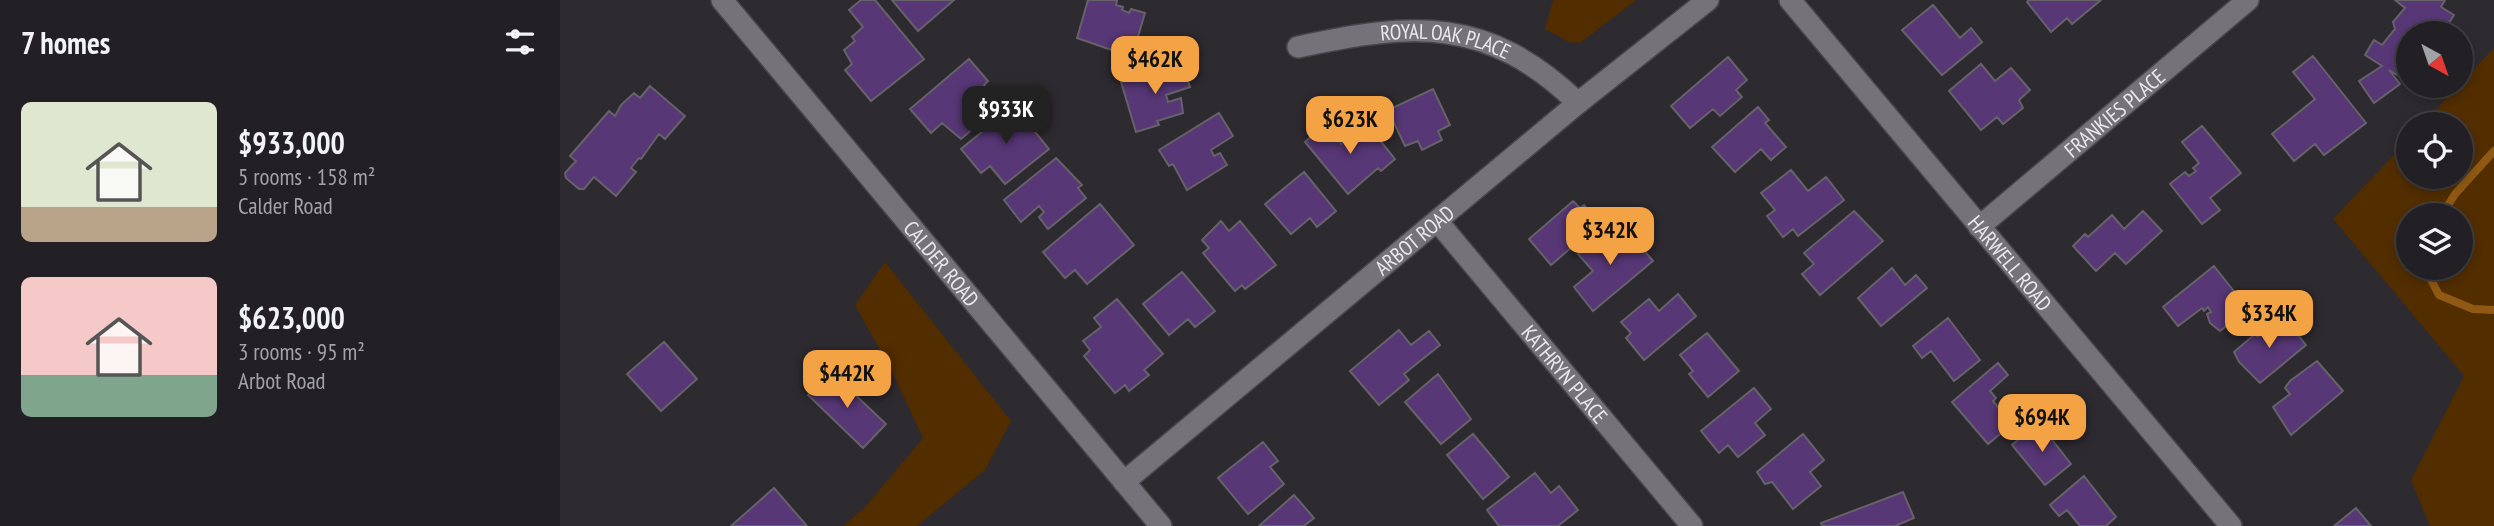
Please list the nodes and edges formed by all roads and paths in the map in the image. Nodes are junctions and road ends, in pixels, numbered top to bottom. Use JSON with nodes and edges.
{"nodes":[{"id":1,"x":722,"y":0,"type":"edge"},
{"id":2,"x":1708,"y":0,"type":"edge"},
{"id":3,"x":1790,"y":0,"type":"edge"},
{"id":4,"x":2248,"y":0,"type":"edge"},
{"id":5,"x":1298,"y":47,"type":"dead end"},
{"id":6,"x":1578,"y":103,"type":"junction"},
{"id":7,"x":1438,"y":222,"type":"junction"},
{"id":8,"x":1979,"y":227,"type":"junction"},
{"id":9,"x":1124,"y":482,"type":"junction"},
{"id":10,"x":1161,"y":526,"type":"edge"},
{"id":11,"x":1692,"y":526,"type":"edge"},
{"id":12,"x":2231,"y":526,"type":"edge"}],
"edges":[{"from":1,"to":9,"type":"street","name":"CALDER ROAD"},
{"from":2,"to":6,"type":"street","name":"ARBOT ROAD"},
{"from":3,"to":8,"type":"street","name":"HARWELL ROAD"},
{"from":4,"to":8,"type":"street","name":"FRANKIES PLACE"},
{"from":5,"to":6,"type":"street","name":"ROYAL OAK PLACE"},
{"from":6,"to":7,"type":"street","name":"ARBOT ROAD"},
{"from":7,"to":9,"type":"street","name":"ARBOT ROAD"},
{"from":7,"to":11,"type":"street","name":"KATHRYN PLACE"},
{"from":8,"to":12,"type":"street","name":"HARWELL ROAD"},
{"from":9,"to":10,"type":"street","name":"CALDER ROAD"}]}
